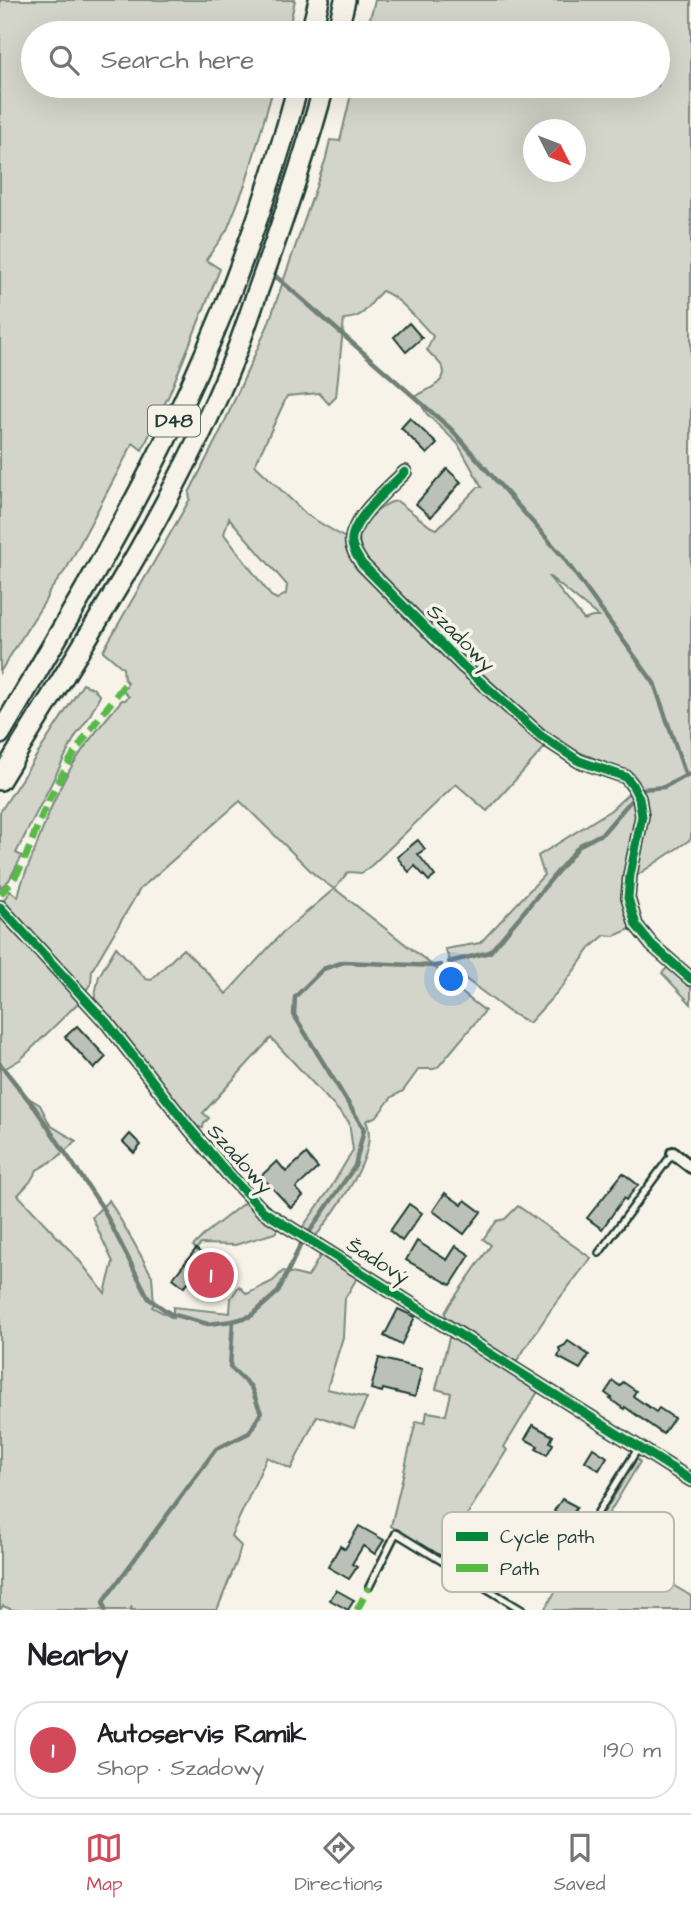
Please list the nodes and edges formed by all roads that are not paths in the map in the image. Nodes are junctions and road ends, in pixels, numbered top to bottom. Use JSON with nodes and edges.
{"nodes":[{"id":1,"x":318,"y":0,"type":"edge"},
{"id":2,"x":345,"y":0,"type":"edge"},
{"id":3,"x":314,"y":21,"type":"edge"},
{"id":4,"x":340,"y":21,"type":"edge"},
{"id":5,"x":294,"y":98,"type":"edge"},
{"id":6,"x":320,"y":98,"type":"edge"},
{"id":7,"x":405,"y":472,"type":"dead end"},
{"id":8,"x":0,"y":734,"type":"edge"},
{"id":9,"x":0,"y":780,"type":"edge"},
{"id":10,"x":0,"y":907,"type":"edge"},
{"id":11,"x":691,"y":979,"type":"edge"},
{"id":12,"x":673,"y":1153,"type":"joint"},
{"id":13,"x":691,"y":1167,"type":"edge"},
{"id":14,"x":299,"y":1232,"type":"joint"},
{"id":15,"x":599,"y":1253,"type":"dead end"},
{"id":16,"x":639,"y":1447,"type":"junction"},
{"id":17,"x":691,"y":1480,"type":"edge"},
{"id":18,"x":598,"y":1512,"type":"edge"},
{"id":19,"x":442,"y":1561,"type":"edge"},
{"id":20,"x":369,"y":1587,"type":"dead end"},
{"id":21,"x":493,"y":1592,"type":"edge"},
{"id":22,"x":522,"y":1610,"type":"edge"}],
"edges":[{"from":1,"to":3,"type":"highway"},
{"from":2,"to":4,"type":"highway"},
{"from":5,"to":8,"type":"highway","number":"D48"},
{"from":6,"to":9,"type":"highway","number":"D48"},
{"from":7,"to":11,"type":"street","name":"Szadowy"},
{"from":10,"to":14,"type":"street","name":"Szadowy"},
{"from":12,"to":13,"type":"street"},
{"from":12,"to":15,"type":"lane"},
{"from":14,"to":16,"type":"street","name":"Šadový"},
{"from":16,"to":17,"type":"street"},
{"from":16,"to":18,"type":"lane"},
{"from":19,"to":20,"type":"lane"},
{"from":21,"to":22,"type":"lane"}]}
